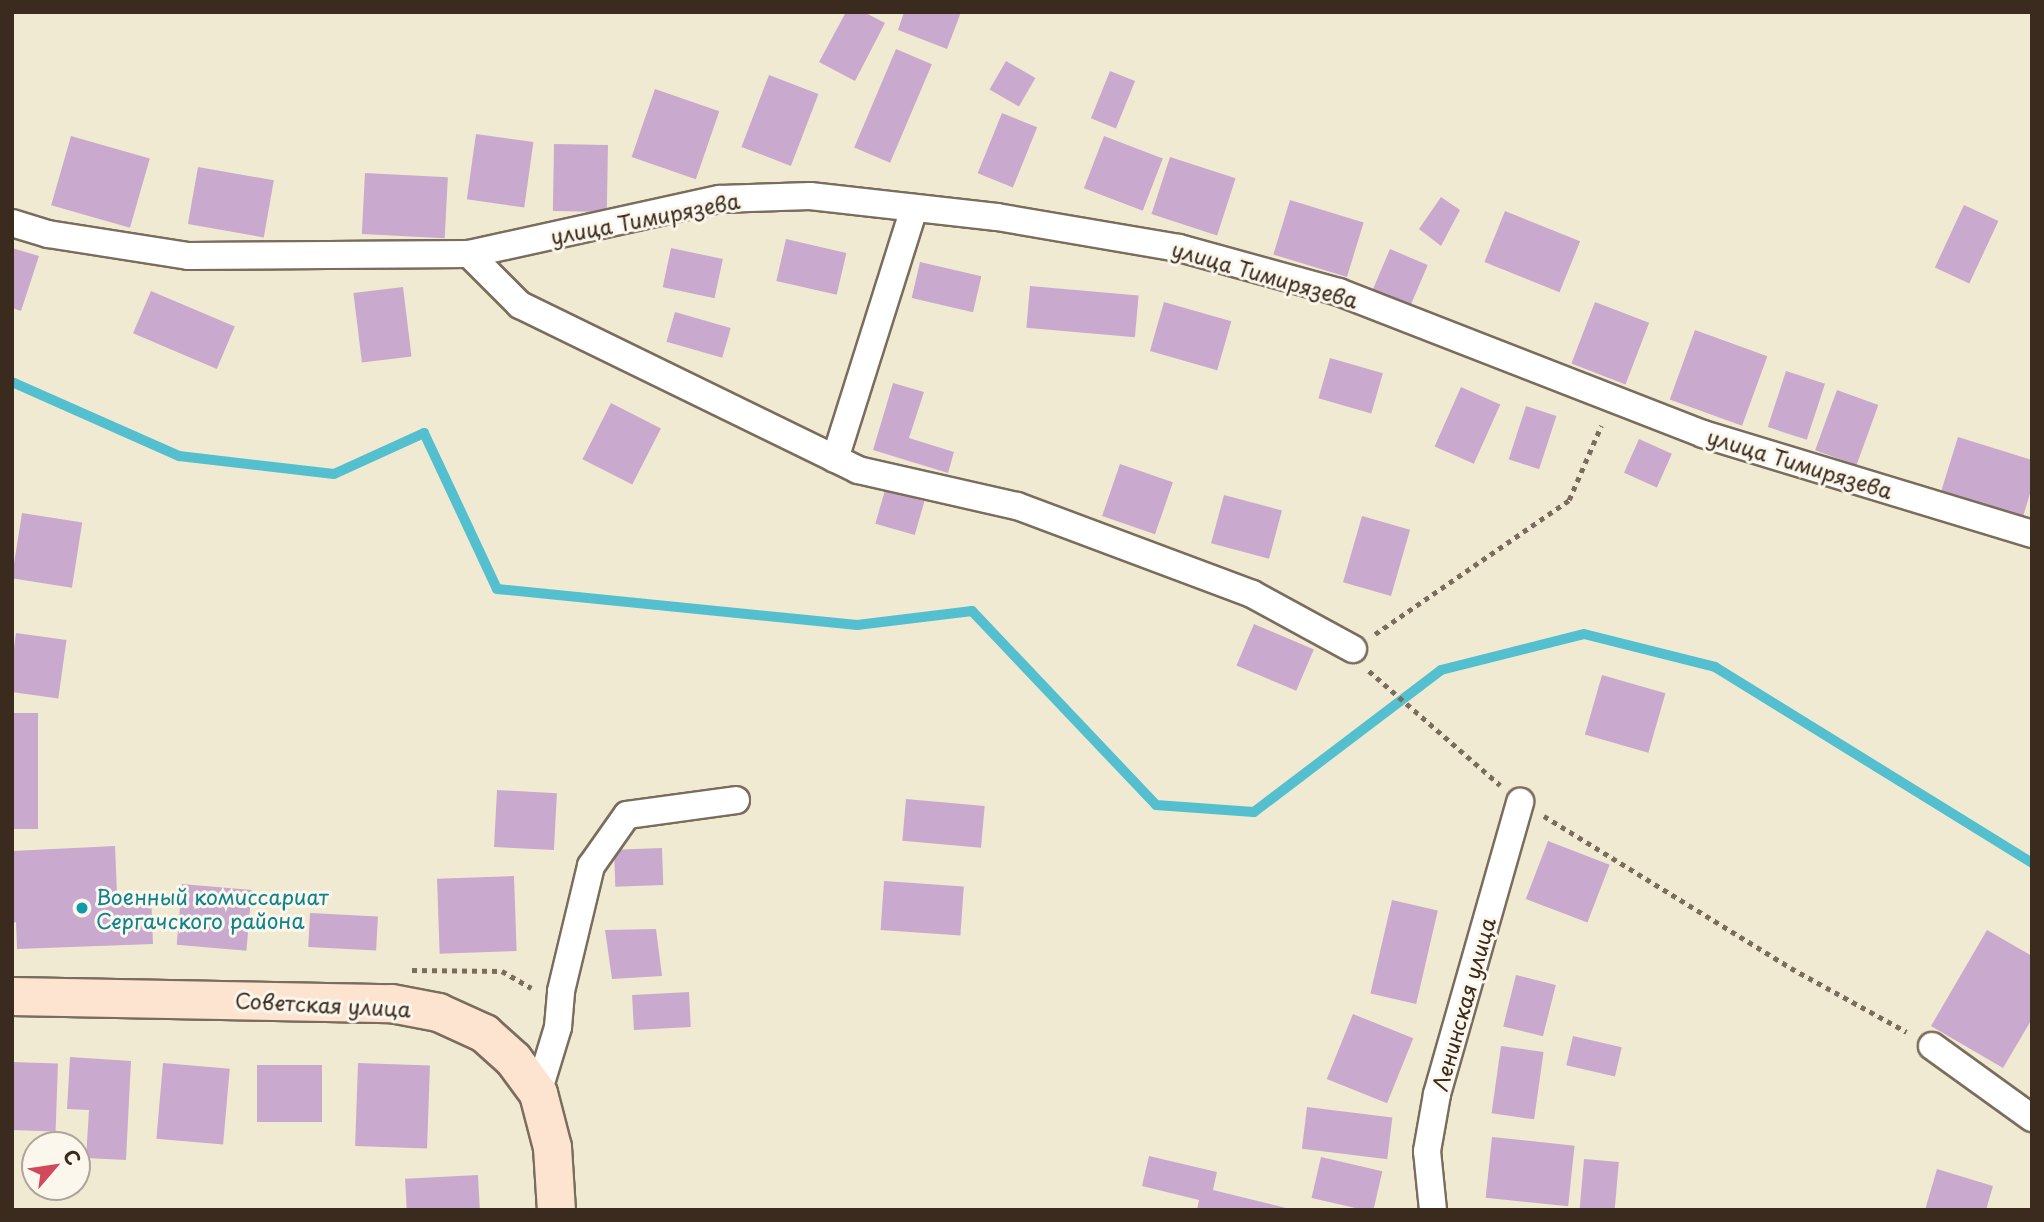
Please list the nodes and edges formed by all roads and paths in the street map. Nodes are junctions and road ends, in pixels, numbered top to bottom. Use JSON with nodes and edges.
{"nodes":[{"id":1,"x":914,"y":208,"type":"junction"},
{"id":2,"x":12,"y":223,"type":"edge"},
{"id":3,"x":469,"y":254,"type":"junction"},
{"id":4,"x":1613,"y":399,"type":"junction"},
{"id":5,"x":835,"y":459,"type":"junction"},
{"id":6,"x":2032,"y":534,"type":"edge"},
{"id":7,"x":1360,"y":659,"type":"junction"},
{"id":8,"x":736,"y":800,"type":"dead end"},
{"id":9,"x":1520,"y":802,"type":"junction"},
{"id":10,"x":22,"y":991,"type":"edge"},
{"id":11,"x":1932,"y":1045,"type":"joint"},
{"id":12,"x":538,"y":1093,"type":"junction"},
{"id":13,"x":2032,"y":1118,"type":"edge"},
{"id":14,"x":556,"y":1210,"type":"edge"},
{"id":15,"x":1433,"y":1210,"type":"edge"}],
"edges":[{"from":1,"to":3,"type":"street","name":"улица Тимирязева"},
{"from":1,"to":4,"type":"street","name":"улица Тимирязева"},
{"from":1,"to":5,"type":"street"},
{"from":2,"to":3,"type":"street","name":"улица Тимирязева"},
{"from":3,"to":5,"type":"street"},
{"from":4,"to":6,"type":"street","name":"улица Тимирязева"},
{"from":4,"to":7,"type":"path"},
{"from":5,"to":7,"type":"street"},
{"from":7,"to":9,"type":"path"},
{"from":8,"to":12,"type":"street"},
{"from":9,"to":11,"type":"path"},
{"from":9,"to":15,"type":"street","name":"Ленинская улица"},
{"from":10,"to":12,"type":"main road","name":"Советская улица"},
{"from":11,"to":13,"type":"street"},
{"from":12,"to":14,"type":"main road","name":"Советская улица"}]}
